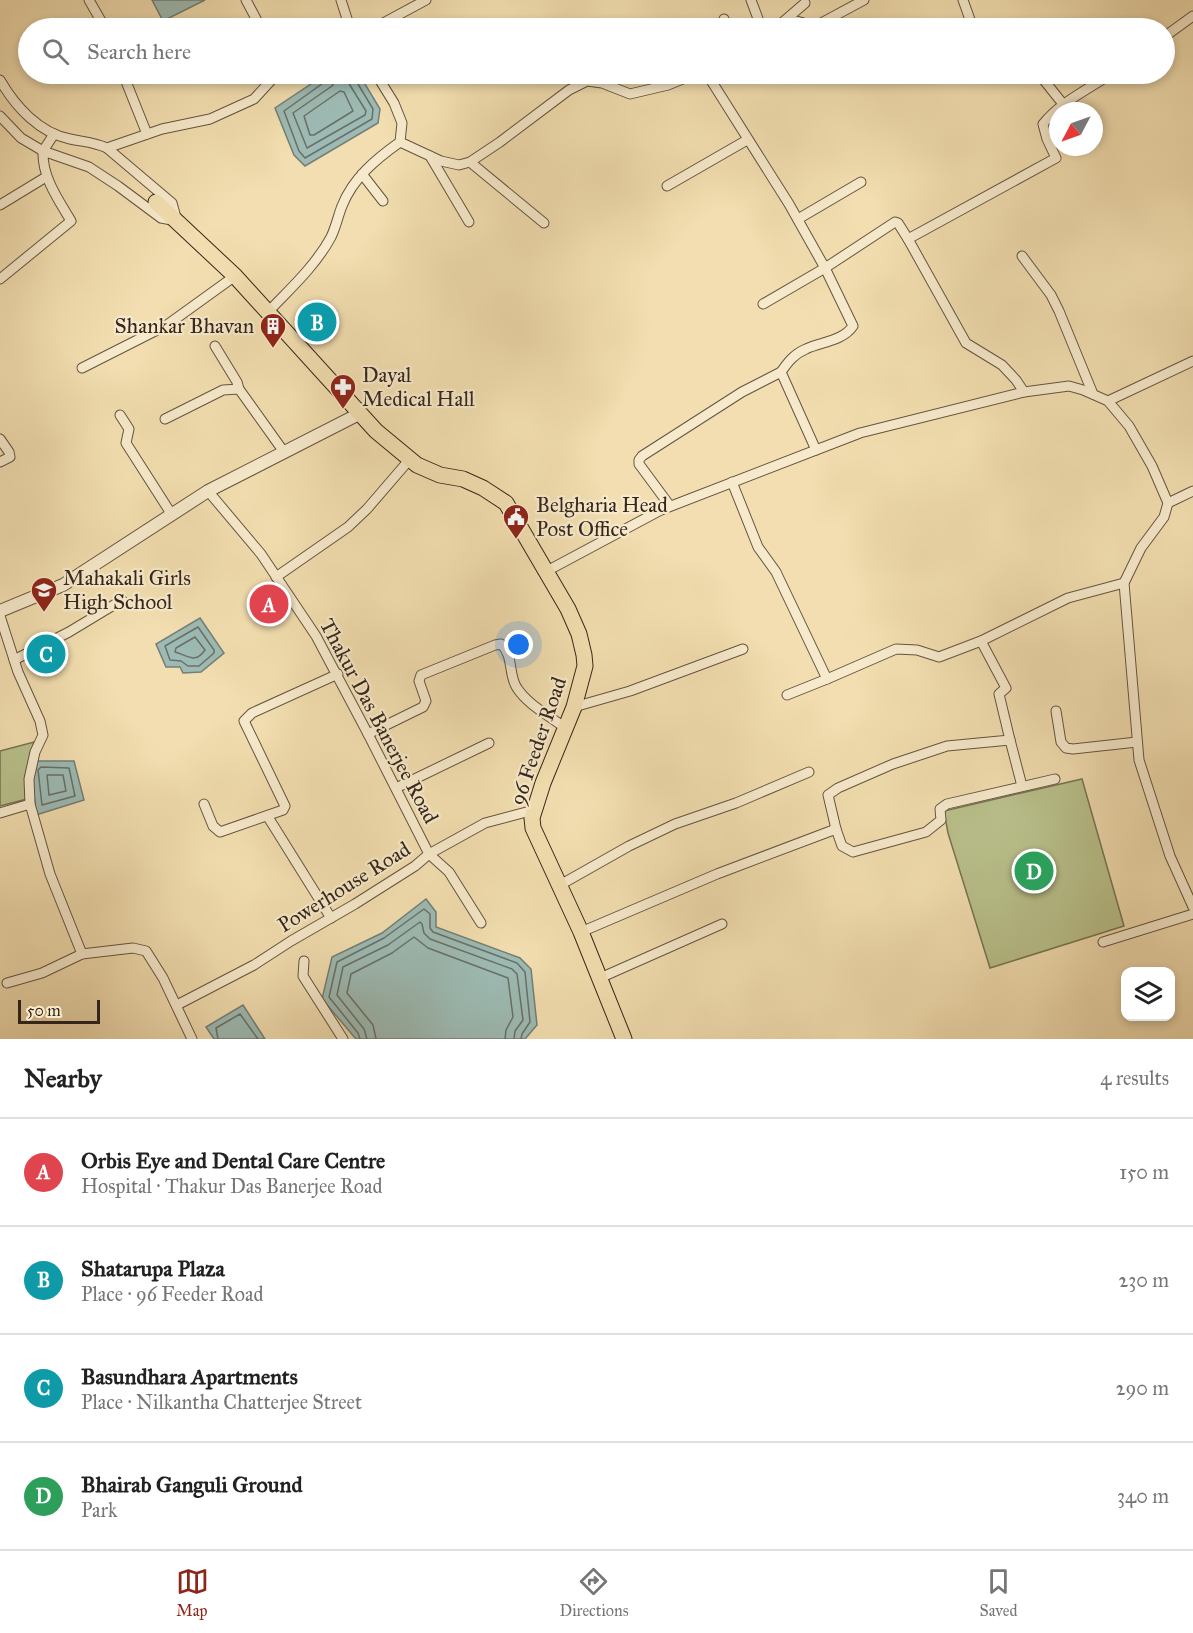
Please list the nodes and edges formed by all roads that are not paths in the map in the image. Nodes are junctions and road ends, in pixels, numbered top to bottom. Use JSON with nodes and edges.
{"nodes":[{"id":1,"x":89,"y":0,"type":"edge"},
{"id":2,"x":246,"y":0,"type":"edge"},
{"id":3,"x":341,"y":0,"type":"edge"},
{"id":4,"x":426,"y":0,"type":"edge"},
{"id":5,"x":751,"y":0,"type":"edge"},
{"id":6,"x":864,"y":0,"type":"edge"},
{"id":7,"x":963,"y":0,"type":"edge"},
{"id":8,"x":805,"y":3,"type":"dead end"},
{"id":9,"x":1193,"y":16,"type":"edge"},
{"id":10,"x":99,"y":18,"type":"edge"},
{"id":11,"x":256,"y":18,"type":"edge"},
{"id":12,"x":344,"y":18,"type":"edge"},
{"id":13,"x":393,"y":18,"type":"edge"},
{"id":14,"x":758,"y":18,"type":"edge"},
{"id":15,"x":788,"y":18,"type":"edge"},
{"id":16,"x":830,"y":18,"type":"edge"},
{"id":17,"x":969,"y":18,"type":"edge"},
{"id":18,"x":1175,"y":29,"type":"edge"},
{"id":19,"x":0,"y":80,"type":"edge"},
{"id":20,"x":127,"y":84,"type":"edge"},
{"id":21,"x":268,"y":84,"type":"edge"},
{"id":22,"x":382,"y":84,"type":"edge"},
{"id":23,"x":581,"y":84,"type":"edge"},
{"id":24,"x":605,"y":84,"type":"edge"},
{"id":25,"x":670,"y":84,"type":"edge"},
{"id":26,"x":713,"y":84,"type":"edge"},
{"id":27,"x":1047,"y":84,"type":"edge"},
{"id":28,"x":1095,"y":84,"type":"edge"},
{"id":29,"x":1061,"y":102,"type":"edge"},
{"id":30,"x":1066,"y":102,"type":"edge"},
{"id":31,"x":0,"y":116,"type":"edge"},
{"id":32,"x":1049,"y":117,"type":"edge"},
{"id":33,"x":147,"y":134,"type":"junction"},
{"id":34,"x":54,"y":135,"type":"junction"},
{"id":35,"x":747,"y":140,"type":"junction"},
{"id":36,"x":400,"y":142,"type":"junction"},
{"id":37,"x":1049,"y":143,"type":"edge"},
{"id":38,"x":107,"y":148,"type":"junction"},
{"id":39,"x":43,"y":151,"type":"junction"},
{"id":40,"x":430,"y":156,"type":"junction"},
{"id":41,"x":1055,"y":156,"type":"edge"},
{"id":42,"x":470,"y":162,"type":"junction"},
{"id":43,"x":362,"y":174,"type":"junction"},
{"id":44,"x":46,"y":177,"type":"junction"},
{"id":45,"x":861,"y":182,"type":"dead end"},
{"id":46,"x":667,"y":186,"type":"dead end"},
{"id":47,"x":383,"y":201,"type":"dead end"},
{"id":48,"x":156,"y":202,"type":"dead end"},
{"id":49,"x":0,"y":205,"type":"edge"},
{"id":50,"x":798,"y":219,"type":"junction"},
{"id":51,"x":177,"y":220,"type":"junction"},
{"id":52,"x":469,"y":222,"type":"dead end"},
{"id":53,"x":544,"y":223,"type":"dead end"},
{"id":54,"x":908,"y":239,"type":"junction"},
{"id":55,"x":1022,"y":256,"type":"dead end"},
{"id":56,"x":825,"y":268,"type":"junction"},
{"id":57,"x":236,"y":276,"type":"junction"},
{"id":58,"x":0,"y":279,"type":"edge"},
{"id":59,"x":763,"y":304,"type":"dead end"},
{"id":60,"x":269,"y":311,"type":"junction"},
{"id":61,"x":215,"y":346,"type":"dead end"},
{"id":62,"x":1193,"y":361,"type":"edge"},
{"id":63,"x":82,"y":368,"type":"dead end"},
{"id":64,"x":781,"y":372,"type":"junction"},
{"id":65,"x":238,"y":389,"type":"junction"},
{"id":66,"x":1024,"y":392,"type":"junction"},
{"id":67,"x":1093,"y":393,"type":"junction"},
{"id":68,"x":1108,"y":401,"type":"junction"},
{"id":69,"x":359,"y":414,"type":"junction"},
{"id":70,"x":120,"y":415,"type":"dead end"},
{"id":71,"x":165,"y":419,"type":"dead end"},
{"id":72,"x":0,"y":439,"type":"edge"},
{"id":73,"x":816,"y":450,"type":"junction"},
{"id":74,"x":284,"y":452,"type":"junction"},
{"id":75,"x":410,"y":459,"type":"junction"},
{"id":76,"x":0,"y":462,"type":"edge"},
{"id":77,"x":732,"y":482,"type":"junction"},
{"id":78,"x":208,"y":490,"type":"junction"},
{"id":79,"x":1193,"y":491,"type":"edge"},
{"id":80,"x":1168,"y":503,"type":"junction"},
{"id":81,"x":670,"y":506,"type":"junction"},
{"id":82,"x":172,"y":515,"type":"junction"},
{"id":83,"x":545,"y":572,"type":"junction"},
{"id":84,"x":276,"y":577,"type":"junction"},
{"id":85,"x":1124,"y":583,"type":"junction"},
{"id":86,"x":122,"y":600,"type":"dead end"},
{"id":87,"x":0,"y":614,"type":"edge"},
{"id":88,"x":981,"y":641,"type":"junction"},
{"id":89,"x":743,"y":649,"type":"dead end"},
{"id":90,"x":14,"y":660,"type":"junction"},
{"id":91,"x":338,"y":674,"type":"junction"},
{"id":92,"x":827,"y":679,"type":"junction"},
{"id":93,"x":787,"y":695,"type":"dead end"},
{"id":94,"x":574,"y":707,"type":"junction"},
{"id":95,"x":1056,"y":711,"type":"dead end"},
{"id":96,"x":565,"y":728,"type":"junction"},
{"id":97,"x":369,"y":734,"type":"junction"},
{"id":98,"x":1010,"y":740,"type":"junction"},
{"id":99,"x":489,"y":742,"type":"dead end"},
{"id":100,"x":1137,"y":742,"type":"junction"},
{"id":101,"x":809,"y":772,"type":"dead end"},
{"id":102,"x":1055,"y":779,"type":"dead end"},
{"id":103,"x":1022,"y":786,"type":"junction"},
{"id":104,"x":396,"y":788,"type":"junction"},
{"id":105,"x":30,"y":804,"type":"junction"},
{"id":106,"x":204,"y":804,"type":"dead end"},
{"id":107,"x":534,"y":810,"type":"junction"},
{"id":108,"x":0,"y":813,"type":"edge"},
{"id":109,"x":267,"y":817,"type":"junction"},
{"id":110,"x":836,"y":829,"type":"junction"},
{"id":111,"x":429,"y":854,"type":"junction"},
{"id":112,"x":560,"y":885,"type":"junction"},
{"id":113,"x":1193,"y":907,"type":"edge"},
{"id":114,"x":1193,"y":914,"type":"edge"},
{"id":115,"x":331,"y":918,"type":"junction"},
{"id":116,"x":481,"y":923,"type":"dead end"},
{"id":117,"x":722,"y":924,"type":"dead end"},
{"id":118,"x":581,"y":932,"type":"junction"},
{"id":119,"x":1103,"y":942,"type":"dead end"},
{"id":120,"x":82,"y":954,"type":"junction"},
{"id":121,"x":304,"y":961,"type":"dead end"},
{"id":122,"x":600,"y":978,"type":"junction"},
{"id":123,"x":7,"y":983,"type":"dead end"},
{"id":124,"x":177,"y":1005,"type":"junction"},
{"id":125,"x":192,"y":1039,"type":"edge"},
{"id":126,"x":343,"y":1039,"type":"edge"},
{"id":127,"x":624,"y":1039,"type":"edge"}],
"edges":[{"from":1,"to":10,"type":"street"},
{"from":2,"to":11,"type":"street"},
{"from":3,"to":12,"type":"street"},
{"from":4,"to":13,"type":"street"},
{"from":5,"to":14,"type":"street"},
{"from":6,"to":16,"type":"street"},
{"from":7,"to":17,"type":"street"},
{"from":8,"to":15,"type":"street"},
{"from":9,"to":18,"type":"street"},
{"from":19,"to":34,"type":"street"},
{"from":20,"to":33,"type":"street"},
{"from":21,"to":33,"type":"street"},
{"from":22,"to":36,"type":"street"},
{"from":23,"to":42,"type":"street"},
{"from":24,"to":25,"type":"street"},
{"from":26,"to":35,"type":"street"},
{"from":27,"to":29,"type":"street"},
{"from":28,"to":30,"type":"street"},
{"from":31,"to":39,"type":"street"},
{"from":32,"to":37,"type":"street"},
{"from":33,"to":38,"type":"street"},
{"from":34,"to":38,"type":"street"},
{"from":34,"to":39,"type":"street"},
{"from":35,"to":46,"type":"street"},
{"from":35,"to":50,"type":"street"},
{"from":36,"to":40,"type":"street"},
{"from":36,"to":43,"type":"street"},
{"from":38,"to":51,"type":"street"},
{"from":39,"to":44,"type":"street"},
{"from":39,"to":51,"type":"street"},
{"from":40,"to":42,"type":"street"},
{"from":40,"to":52,"type":"street"},
{"from":41,"to":54,"type":"street"},
{"from":42,"to":53,"type":"street"},
{"from":43,"to":47,"type":"street"},
{"from":43,"to":60,"type":"street"},
{"from":44,"to":49,"type":"street"},
{"from":44,"to":58,"type":"street"},
{"from":45,"to":50,"type":"street"},
{"from":48,"to":51,"type":"main road","name":"96 Feeder Road"},
{"from":50,"to":56,"type":"street"},
{"from":51,"to":57,"type":"main road","name":"96 Feeder Road"},
{"from":54,"to":56,"type":"street"},
{"from":54,"to":66,"type":"street"},
{"from":55,"to":67,"type":"street"},
{"from":56,"to":59,"type":"street"},
{"from":56,"to":64,"type":"street"},
{"from":57,"to":60,"type":"main road","name":"96 Feeder Road"},
{"from":57,"to":63,"type":"street"},
{"from":60,"to":69,"type":"main road","name":"96 Feeder Road"},
{"from":61,"to":65,"type":"street"},
{"from":62,"to":68,"type":"street"},
{"from":64,"to":73,"type":"street"},
{"from":64,"to":81,"type":"street"},
{"from":65,"to":71,"type":"street"},
{"from":65,"to":74,"type":"street"},
{"from":66,"to":67,"type":"street"},
{"from":66,"to":73,"type":"street"},
{"from":67,"to":68,"type":"street"},
{"from":68,"to":80,"type":"street"},
{"from":69,"to":74,"type":"street"},
{"from":69,"to":75,"type":"main road","name":"96 Feeder Road"},
{"from":70,"to":82,"type":"street"},
{"from":72,"to":76,"type":"street"},
{"from":73,"to":77,"type":"street"},
{"from":74,"to":78,"type":"street"},
{"from":75,"to":83,"type":"main road","name":"96 Feeder Road"},
{"from":75,"to":84,"type":"street"},
{"from":77,"to":81,"type":"street"},
{"from":77,"to":92,"type":"street"},
{"from":78,"to":82,"type":"street"},
{"from":78,"to":84,"type":"street","name":"Thakur Das Banerjee Road"},
{"from":79,"to":80,"type":"street"},
{"from":80,"to":85,"type":"street"},
{"from":81,"to":83,"type":"street"},
{"from":82,"to":87,"type":"street"},
{"from":83,"to":94,"type":"main road","name":"96 Feeder Road"},
{"from":84,"to":91,"type":"street","name":"Thakur Das Banerjee Road"},
{"from":85,"to":88,"type":"street"},
{"from":85,"to":100,"type":"street"},
{"from":86,"to":90,"type":"street"},
{"from":87,"to":90,"type":"street"},
{"from":88,"to":92,"type":"street"},
{"from":88,"to":98,"type":"street"},
{"from":89,"to":94,"type":"street"},
{"from":90,"to":105,"type":"street"},
{"from":91,"to":97,"type":"street","name":"Thakur Das Banerjee Road"},
{"from":91,"to":109,"type":"street"},
{"from":92,"to":93,"type":"street"},
{"from":94,"to":96,"type":"main road","name":"96 Feeder Road"},
{"from":95,"to":100,"type":"street"},
{"from":96,"to":97,"type":"street"},
{"from":96,"to":107,"type":"main road","name":"96 Feeder Road"},
{"from":97,"to":104,"type":"street","name":"Thakur Das Banerjee Road"},
{"from":98,"to":103,"type":"street"},
{"from":98,"to":110,"type":"street"},
{"from":99,"to":104,"type":"street"},
{"from":100,"to":113,"type":"street"},
{"from":101,"to":112,"type":"street"},
{"from":102,"to":103,"type":"street"},
{"from":103,"to":110,"type":"street"},
{"from":104,"to":111,"type":"street","name":"Thakur Das Banerjee Road"},
{"from":105,"to":108,"type":"street"},
{"from":105,"to":120,"type":"street"},
{"from":106,"to":109,"type":"street"},
{"from":107,"to":111,"type":"street","name":"Powerhouse Road"},
{"from":107,"to":112,"type":"main road","name":"96 Feeder Road"},
{"from":109,"to":115,"type":"street"},
{"from":110,"to":118,"type":"street"},
{"from":111,"to":115,"type":"street","name":"Powerhouse Road"},
{"from":111,"to":116,"type":"street","name":"Thakur Das Banerjee Road"},
{"from":112,"to":118,"type":"main road","name":"96 Feeder Road"},
{"from":114,"to":119,"type":"street"},
{"from":115,"to":124,"type":"street","name":"Powerhouse Road"},
{"from":117,"to":122,"type":"street"},
{"from":118,"to":122,"type":"main road","name":"96 Feeder Road"},
{"from":120,"to":123,"type":"street"},
{"from":120,"to":124,"type":"street"},
{"from":121,"to":126,"type":"street"},
{"from":122,"to":127,"type":"main road","name":"96 Feeder Road"},
{"from":124,"to":125,"type":"street"}]}
